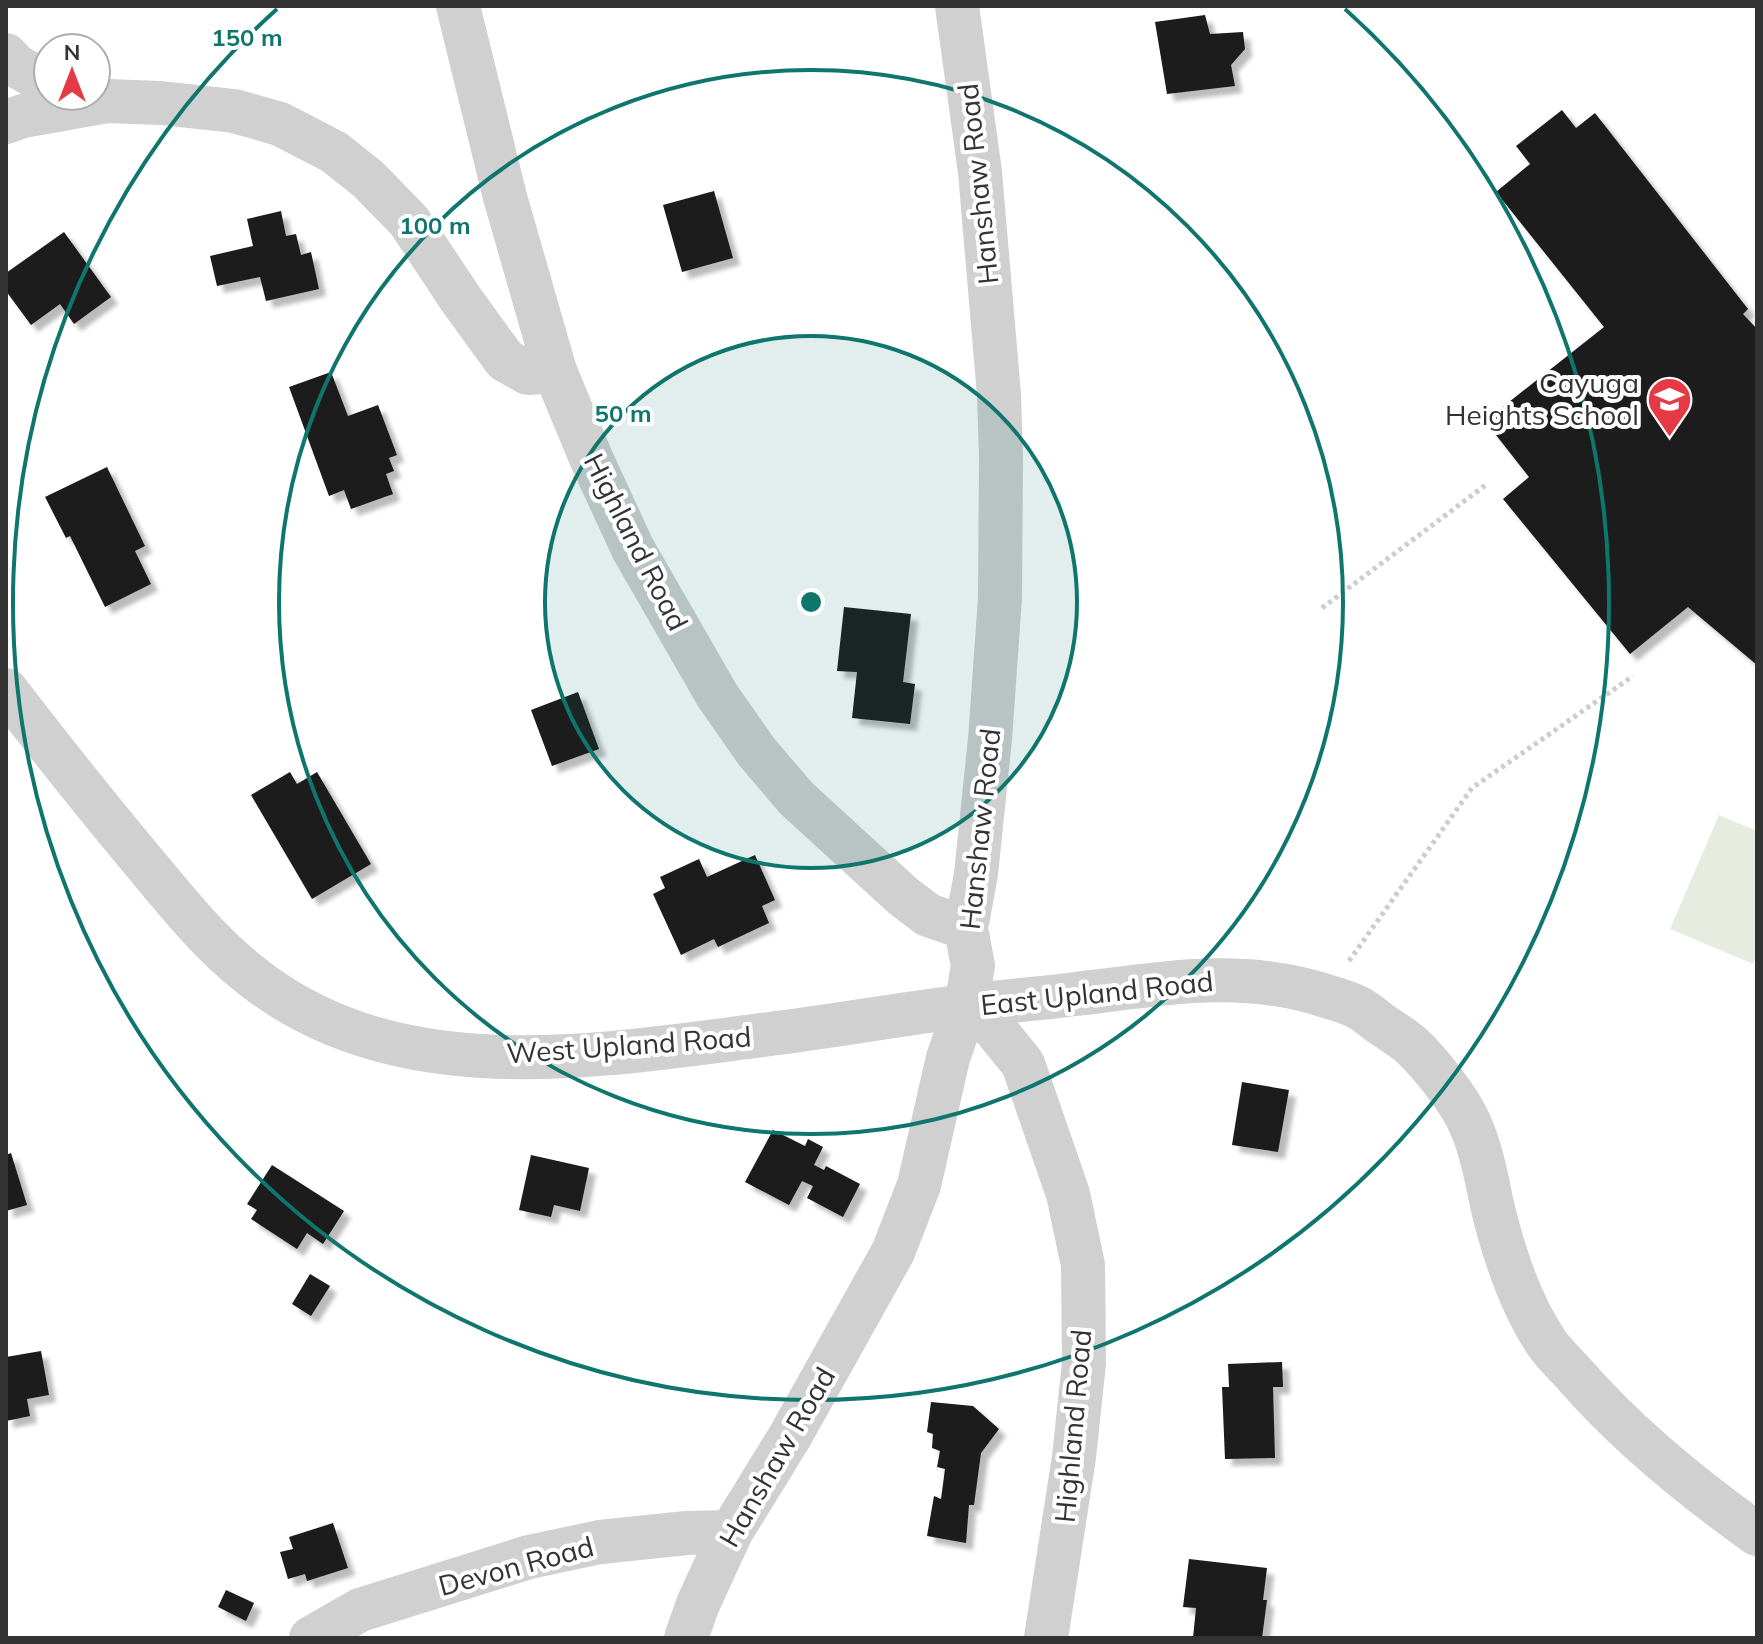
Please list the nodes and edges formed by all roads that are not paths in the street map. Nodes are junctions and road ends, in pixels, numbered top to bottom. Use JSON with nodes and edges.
{"nodes":[{"id":1,"x":458,"y":6,"type":"edge"},
{"id":2,"x":957,"y":6,"type":"edge"},
{"id":3,"x":6,"y":55,"type":"edge"},
{"id":4,"x":32,"y":75,"type":"edge"},
{"id":5,"x":112,"y":99,"type":"edge"},
{"id":6,"x":39,"y":112,"type":"edge"},
{"id":7,"x":6,"y":122,"type":"edge"},
{"id":8,"x":555,"y":371,"type":"junction"},
{"id":9,"x":6,"y":690,"type":"edge"},
{"id":10,"x":966,"y":928,"type":"junction"},
{"id":11,"x":966,"y":1006,"type":"junction"},
{"id":12,"x":731,"y":1532,"type":"junction"},
{"id":13,"x":1757,"y":1534,"type":"edge"},
{"id":14,"x":311,"y":1638,"type":"edge"},
{"id":15,"x":686,"y":1638,"type":"edge"},
{"id":16,"x":1046,"y":1638,"type":"edge"}],
"edges":[{"from":1,"to":8,"type":"street","name":"Highland Road"},
{"from":2,"to":10,"type":"street","name":"Hanshaw Road"},
{"from":3,"to":4,"type":"street"},
{"from":5,"to":8,"type":"street"},
{"from":6,"to":7,"type":"street"},
{"from":8,"to":10,"type":"street","name":"Highland Road"},
{"from":9,"to":11,"type":"street","name":"West Upland Road"},
{"from":10,"to":11,"type":"street","name":"Hanshaw Road"},
{"from":11,"to":12,"type":"street","name":"Hanshaw Road"},
{"from":11,"to":13,"type":"street","name":"East Upland Road"},
{"from":11,"to":16,"type":"street","name":"Highland Road"},
{"from":12,"to":14,"type":"street","name":"Devon Road"},
{"from":12,"to":15,"type":"street","name":"Hanshaw Road"}]}
